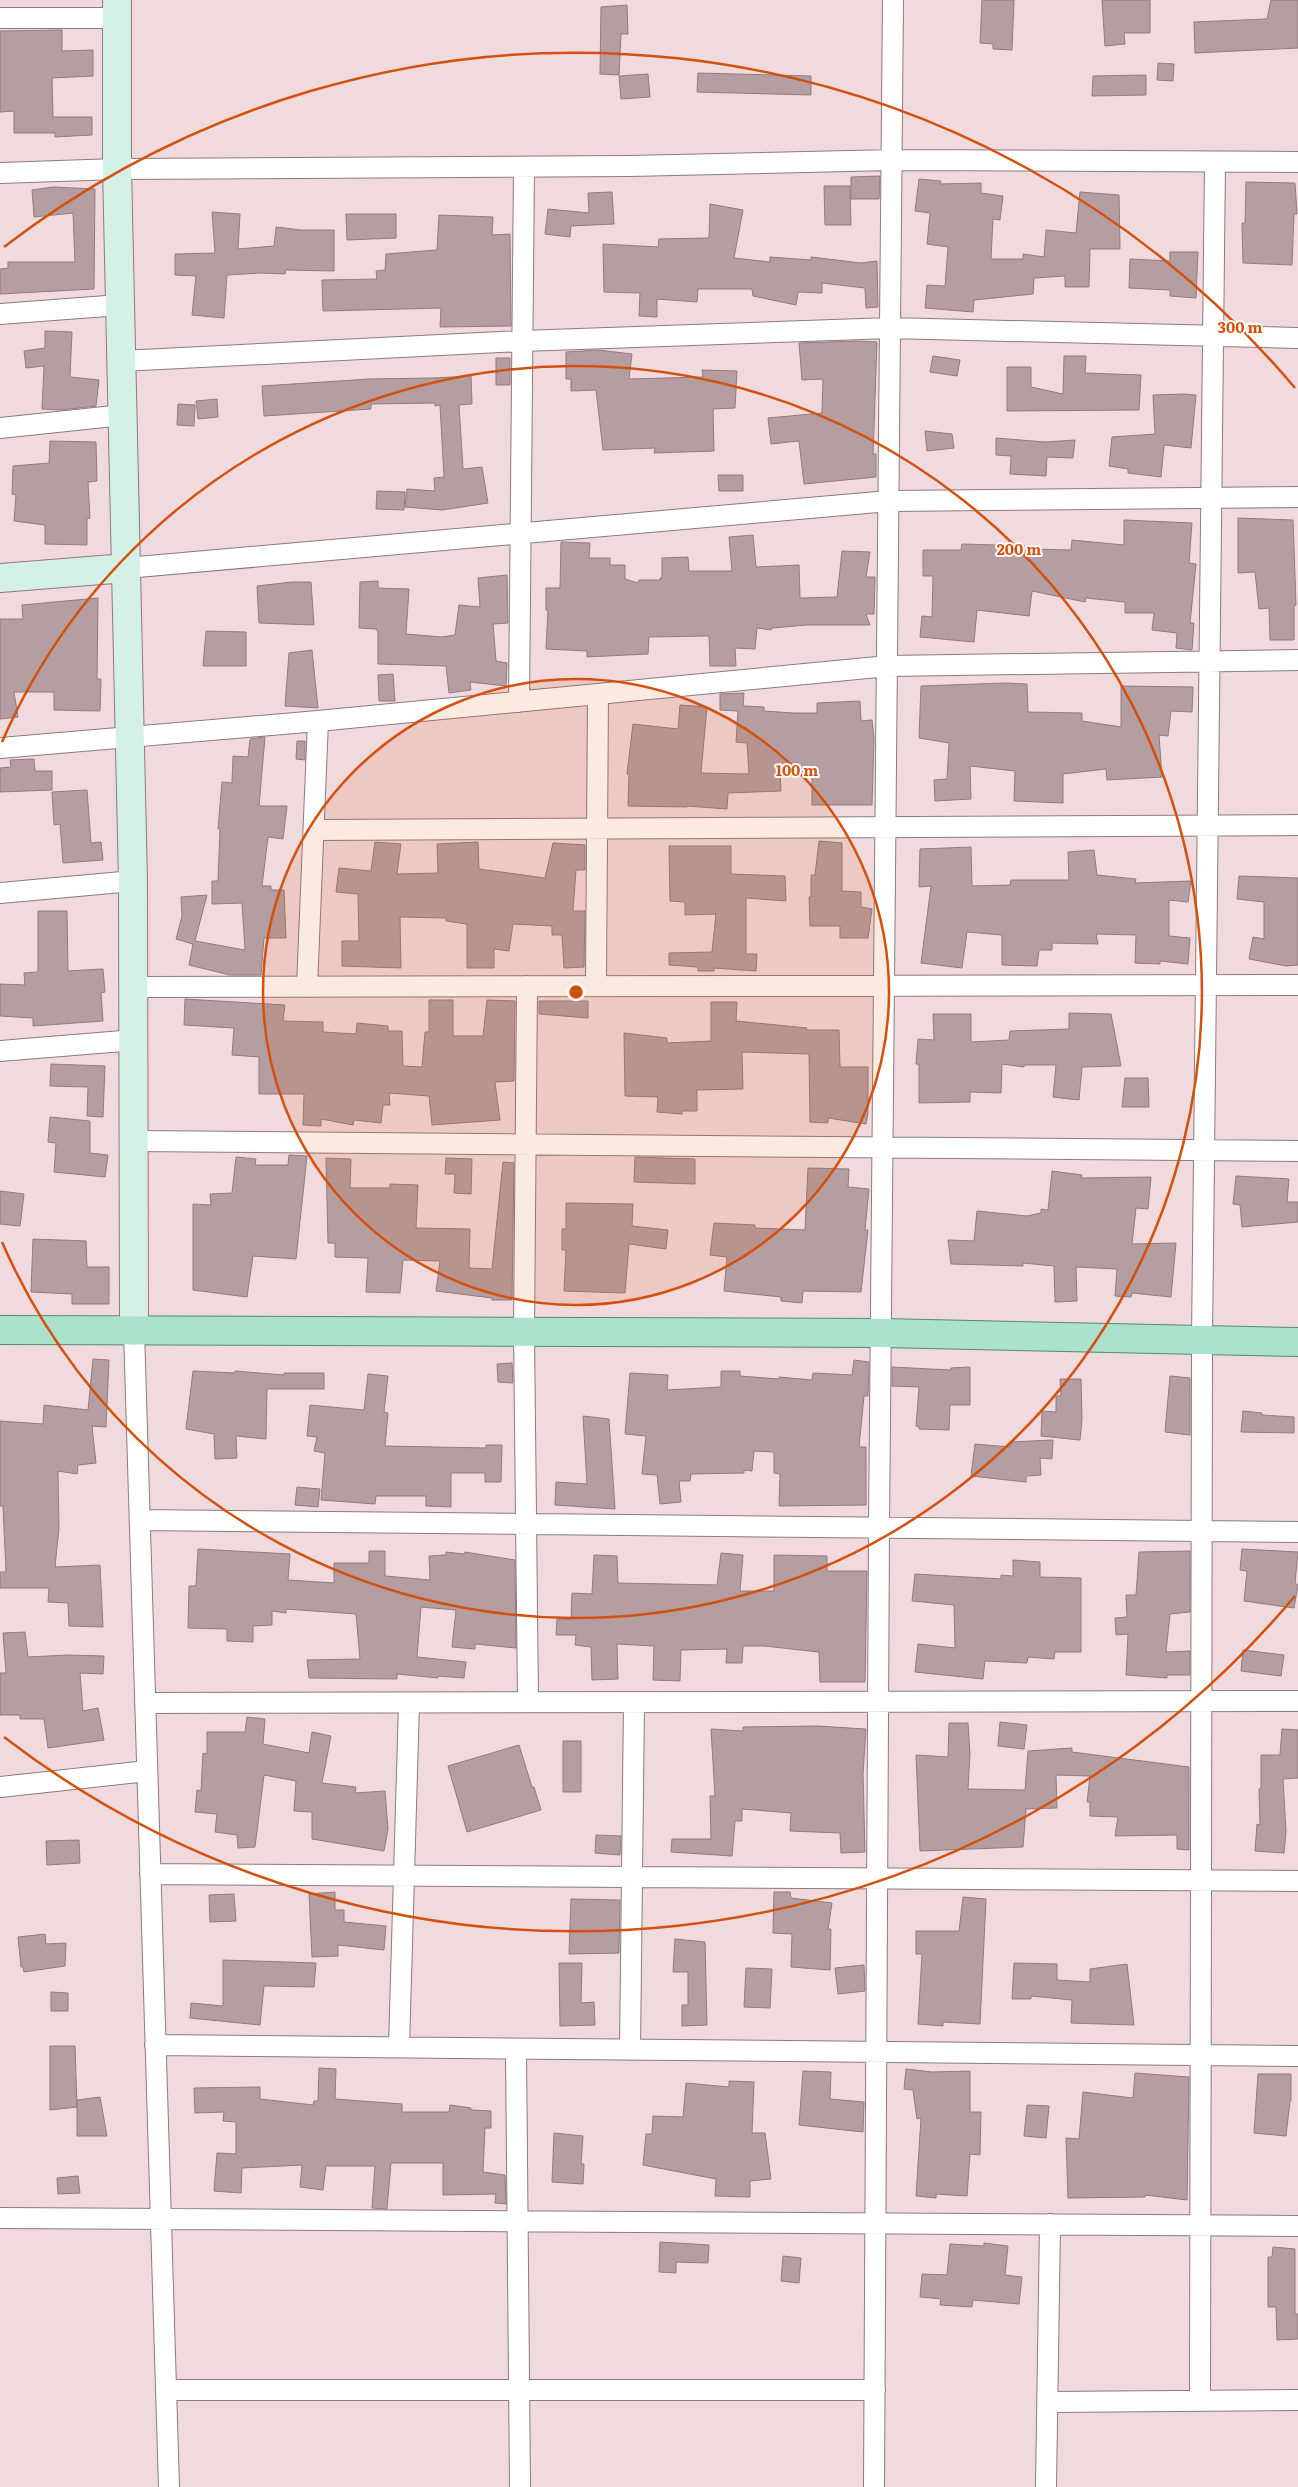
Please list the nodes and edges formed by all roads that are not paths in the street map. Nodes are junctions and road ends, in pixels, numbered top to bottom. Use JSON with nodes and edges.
{"nodes":[{"id":1,"x":893,"y":0,"type":"edge"},
{"id":2,"x":117,"y":9,"type":"edge"},
{"id":3,"x":0,"y":18,"type":"edge"},
{"id":4,"x":892,"y":160,"type":"junction"},
{"id":5,"x":1216,"y":162,"type":"junction"},
{"id":6,"x":1298,"y":162,"type":"edge"},
{"id":7,"x":524,"y":167,"type":"junction"},
{"id":8,"x":117,"y":169,"type":"junction"},
{"id":9,"x":0,"y":173,"type":"edge"},
{"id":10,"x":120,"y":305,"type":"junction"},
{"id":11,"x":0,"y":314,"type":"edge"},
{"id":12,"x":890,"y":328,"type":"junction"},
{"id":13,"x":1213,"y":337,"type":"junction"},
{"id":14,"x":1298,"y":338,"type":"edge"},
{"id":15,"x":522,"y":341,"type":"junction"},
{"id":16,"x":121,"y":361,"type":"junction"},
{"id":17,"x":123,"y":415,"type":"junction"},
{"id":18,"x":0,"y":428,"type":"edge"},
{"id":19,"x":1212,"y":497,"type":"junction"},
{"id":20,"x":1298,"y":497,"type":"edge"},
{"id":21,"x":889,"y":501,"type":"junction"},
{"id":22,"x":520,"y":533,"type":"junction"},
{"id":23,"x":126,"y":568,"type":"junction"},
{"id":24,"x":0,"y":578,"type":"edge"},
{"id":25,"x":1298,"y":660,"type":"edge"},
{"id":26,"x":1210,"y":661,"type":"junction"},
{"id":27,"x":888,"y":666,"type":"junction"},
{"id":28,"x":598,"y":694,"type":"junction"},
{"id":29,"x":519,"y":702,"type":"junction"},
{"id":30,"x":318,"y":721,"type":"junction"},
{"id":31,"x":130,"y":737,"type":"junction"},
{"id":32,"x":0,"y":748,"type":"edge"},
{"id":33,"x":1298,"y":825,"type":"edge"},
{"id":34,"x":1208,"y":826,"type":"junction"},
{"id":35,"x":597,"y":827,"type":"junction"},
{"id":36,"x":886,"y":827,"type":"junction"},
{"id":37,"x":314,"y":830,"type":"junction"},
{"id":38,"x":133,"y":881,"type":"junction"},
{"id":39,"x":0,"y":893,"type":"edge"},
{"id":40,"x":596,"y":984,"type":"junction"},
{"id":41,"x":1206,"y":985,"type":"junction"},
{"id":42,"x":1298,"y":985,"type":"edge"},
{"id":43,"x":307,"y":986,"type":"junction"},
{"id":44,"x":527,"y":986,"type":"junction"},
{"id":45,"x":885,"y":986,"type":"junction"},
{"id":46,"x":135,"y":987,"type":"junction"},
{"id":47,"x":135,"y":1040,"type":"junction"},
{"id":48,"x":0,"y":1051,"type":"edge"},
{"id":49,"x":134,"y":1140,"type":"junction"},
{"id":50,"x":526,"y":1144,"type":"junction"},
{"id":51,"x":884,"y":1147,"type":"junction"},
{"id":52,"x":1204,"y":1150,"type":"junction"},
{"id":53,"x":1298,"y":1151,"type":"edge"},
{"id":54,"x":0,"y":1330,"type":"edge"},
{"id":55,"x":134,"y":1331,"type":"junction"},
{"id":56,"x":524,"y":1331,"type":"junction"},
{"id":57,"x":882,"y":1333,"type":"junction"},
{"id":58,"x":1202,"y":1340,"type":"junction"},
{"id":59,"x":1298,"y":1342,"type":"edge"},
{"id":60,"x":140,"y":1520,"type":"junction"},
{"id":61,"x":526,"y":1524,"type":"junction"},
{"id":62,"x":879,"y":1528,"type":"junction"},
{"id":63,"x":1202,"y":1531,"type":"junction"},
{"id":64,"x":1298,"y":1532,"type":"edge"},
{"id":65,"x":1298,"y":1700,"type":"edge"},
{"id":66,"x":1201,"y":1701,"type":"junction"},
{"id":67,"x":528,"y":1702,"type":"junction"},
{"id":68,"x":634,"y":1702,"type":"junction"},
{"id":69,"x":878,"y":1702,"type":"junction"},
{"id":70,"x":145,"y":1703,"type":"junction"},
{"id":71,"x":409,"y":1703,"type":"junction"},
{"id":72,"x":147,"y":1771,"type":"junction"},
{"id":73,"x":0,"y":1787,"type":"edge"},
{"id":74,"x":150,"y":1874,"type":"junction"},
{"id":75,"x":404,"y":1876,"type":"junction"},
{"id":76,"x":632,"y":1877,"type":"junction"},
{"id":77,"x":877,"y":1878,"type":"junction"},
{"id":78,"x":1201,"y":1880,"type":"junction"},
{"id":79,"x":1298,"y":1881,"type":"edge"},
{"id":80,"x":155,"y":2046,"type":"junction"},
{"id":81,"x":398,"y":2047,"type":"junction"},
{"id":82,"x":516,"y":2048,"type":"junction"},
{"id":83,"x":630,"y":2050,"type":"junction"},
{"id":84,"x":876,"y":2052,"type":"junction"},
{"id":85,"x":1200,"y":2054,"type":"junction"},
{"id":86,"x":1298,"y":2056,"type":"edge"},
{"id":87,"x":0,"y":2218,"type":"edge"},
{"id":88,"x":161,"y":2218,"type":"junction"},
{"id":89,"x":517,"y":2221,"type":"junction"},
{"id":90,"x":875,"y":2223,"type":"junction"},
{"id":91,"x":1050,"y":2224,"type":"junction"},
{"id":92,"x":1200,"y":2226,"type":"junction"},
{"id":93,"x":1298,"y":2226,"type":"edge"},
{"id":94,"x":166,"y":2390,"type":"junction"},
{"id":95,"x":518,"y":2390,"type":"junction"},
{"id":96,"x":875,"y":2390,"type":"junction"},
{"id":97,"x":1298,"y":2400,"type":"edge"},
{"id":98,"x":1200,"y":2401,"type":"junction"},
{"id":99,"x":1048,"y":2402,"type":"junction"},
{"id":100,"x":169,"y":2487,"type":"edge"},
{"id":101,"x":520,"y":2487,"type":"edge"},
{"id":102,"x":874,"y":2487,"type":"edge"},
{"id":103,"x":1046,"y":2487,"type":"edge"}],
"edges":[{"from":1,"to":4,"type":"street"},
{"from":2,"to":3,"type":"street"},
{"from":2,"to":8,"type":"street"},
{"from":4,"to":5,"type":"street"},
{"from":4,"to":7,"type":"street"},
{"from":4,"to":12,"type":"street"},
{"from":5,"to":6,"type":"street"},
{"from":5,"to":13,"type":"street"},
{"from":7,"to":8,"type":"street"},
{"from":7,"to":15,"type":"street"},
{"from":8,"to":9,"type":"street"},
{"from":8,"to":10,"type":"street"},
{"from":10,"to":11,"type":"street"},
{"from":10,"to":16,"type":"street"},
{"from":12,"to":13,"type":"street"},
{"from":12,"to":15,"type":"street"},
{"from":12,"to":21,"type":"street"},
{"from":13,"to":14,"type":"street"},
{"from":13,"to":19,"type":"street"},
{"from":15,"to":16,"type":"street"},
{"from":15,"to":22,"type":"street"},
{"from":16,"to":17,"type":"street"},
{"from":17,"to":18,"type":"street"},
{"from":17,"to":23,"type":"street"},
{"from":19,"to":20,"type":"street"},
{"from":19,"to":21,"type":"street"},
{"from":19,"to":26,"type":"street"},
{"from":21,"to":22,"type":"street"},
{"from":21,"to":27,"type":"street"},
{"from":22,"to":23,"type":"street"},
{"from":22,"to":29,"type":"street"},
{"from":23,"to":24,"type":"street"},
{"from":23,"to":31,"type":"street"},
{"from":25,"to":26,"type":"street"},
{"from":26,"to":27,"type":"street"},
{"from":26,"to":34,"type":"street"},
{"from":27,"to":28,"type":"street"},
{"from":27,"to":36,"type":"street"},
{"from":28,"to":29,"type":"street"},
{"from":28,"to":35,"type":"street"},
{"from":29,"to":30,"type":"street"},
{"from":30,"to":31,"type":"street"},
{"from":30,"to":37,"type":"street"},
{"from":31,"to":32,"type":"street"},
{"from":31,"to":38,"type":"street"},
{"from":33,"to":34,"type":"street"},
{"from":34,"to":36,"type":"street"},
{"from":34,"to":41,"type":"street"},
{"from":35,"to":36,"type":"street"},
{"from":35,"to":37,"type":"street"},
{"from":35,"to":40,"type":"street"},
{"from":36,"to":45,"type":"street"},
{"from":37,"to":43,"type":"street"},
{"from":38,"to":39,"type":"street"},
{"from":38,"to":46,"type":"street"},
{"from":40,"to":44,"type":"street"},
{"from":40,"to":45,"type":"street"},
{"from":41,"to":42,"type":"street"},
{"from":41,"to":45,"type":"street"},
{"from":41,"to":52,"type":"street"},
{"from":43,"to":44,"type":"street"},
{"from":43,"to":46,"type":"street"},
{"from":44,"to":50,"type":"street"},
{"from":45,"to":51,"type":"street"},
{"from":46,"to":47,"type":"street"},
{"from":47,"to":48,"type":"street"},
{"from":47,"to":49,"type":"street"},
{"from":49,"to":50,"type":"street"},
{"from":49,"to":55,"type":"street"},
{"from":50,"to":51,"type":"street"},
{"from":50,"to":56,"type":"street"},
{"from":51,"to":52,"type":"street"},
{"from":51,"to":57,"type":"street"},
{"from":52,"to":53,"type":"street"},
{"from":52,"to":58,"type":"street"},
{"from":54,"to":55,"type":"main road"},
{"from":55,"to":56,"type":"main road"},
{"from":55,"to":60,"type":"street"},
{"from":56,"to":57,"type":"main road"},
{"from":56,"to":61,"type":"street"},
{"from":57,"to":58,"type":"main road"},
{"from":57,"to":62,"type":"street"},
{"from":58,"to":59,"type":"main road"},
{"from":58,"to":63,"type":"street"},
{"from":60,"to":61,"type":"street"},
{"from":60,"to":70,"type":"street"},
{"from":61,"to":62,"type":"street"},
{"from":61,"to":67,"type":"street"},
{"from":62,"to":63,"type":"street"},
{"from":62,"to":69,"type":"street"},
{"from":63,"to":64,"type":"street"},
{"from":63,"to":66,"type":"street"},
{"from":65,"to":66,"type":"street"},
{"from":66,"to":69,"type":"street"},
{"from":66,"to":78,"type":"street"},
{"from":67,"to":68,"type":"street"},
{"from":67,"to":71,"type":"street"},
{"from":68,"to":69,"type":"street"},
{"from":68,"to":76,"type":"street"},
{"from":69,"to":77,"type":"street"},
{"from":70,"to":71,"type":"street"},
{"from":70,"to":72,"type":"street"},
{"from":71,"to":75,"type":"street"},
{"from":72,"to":73,"type":"street"},
{"from":72,"to":74,"type":"street"},
{"from":74,"to":75,"type":"street"},
{"from":74,"to":80,"type":"street"},
{"from":75,"to":76,"type":"street"},
{"from":75,"to":81,"type":"street"},
{"from":76,"to":77,"type":"street"},
{"from":76,"to":83,"type":"street"},
{"from":77,"to":78,"type":"street"},
{"from":77,"to":84,"type":"street"},
{"from":78,"to":79,"type":"street"},
{"from":78,"to":85,"type":"street"},
{"from":80,"to":81,"type":"street"},
{"from":80,"to":88,"type":"street"},
{"from":81,"to":82,"type":"street"},
{"from":82,"to":83,"type":"street"},
{"from":82,"to":89,"type":"street"},
{"from":83,"to":84,"type":"street"},
{"from":84,"to":85,"type":"street"},
{"from":84,"to":90,"type":"street"},
{"from":85,"to":86,"type":"street"},
{"from":85,"to":92,"type":"street"},
{"from":87,"to":88,"type":"street"},
{"from":88,"to":89,"type":"street"},
{"from":88,"to":94,"type":"street"},
{"from":89,"to":90,"type":"street"},
{"from":89,"to":95,"type":"street"},
{"from":90,"to":91,"type":"street"},
{"from":90,"to":96,"type":"street"},
{"from":91,"to":92,"type":"street"},
{"from":91,"to":99,"type":"street"},
{"from":92,"to":93,"type":"street"},
{"from":92,"to":98,"type":"street"},
{"from":94,"to":95,"type":"street"},
{"from":94,"to":100,"type":"street"},
{"from":95,"to":96,"type":"street"},
{"from":95,"to":101,"type":"street"},
{"from":96,"to":102,"type":"street"},
{"from":97,"to":98,"type":"street"},
{"from":98,"to":99,"type":"street"},
{"from":99,"to":103,"type":"street"}]}
